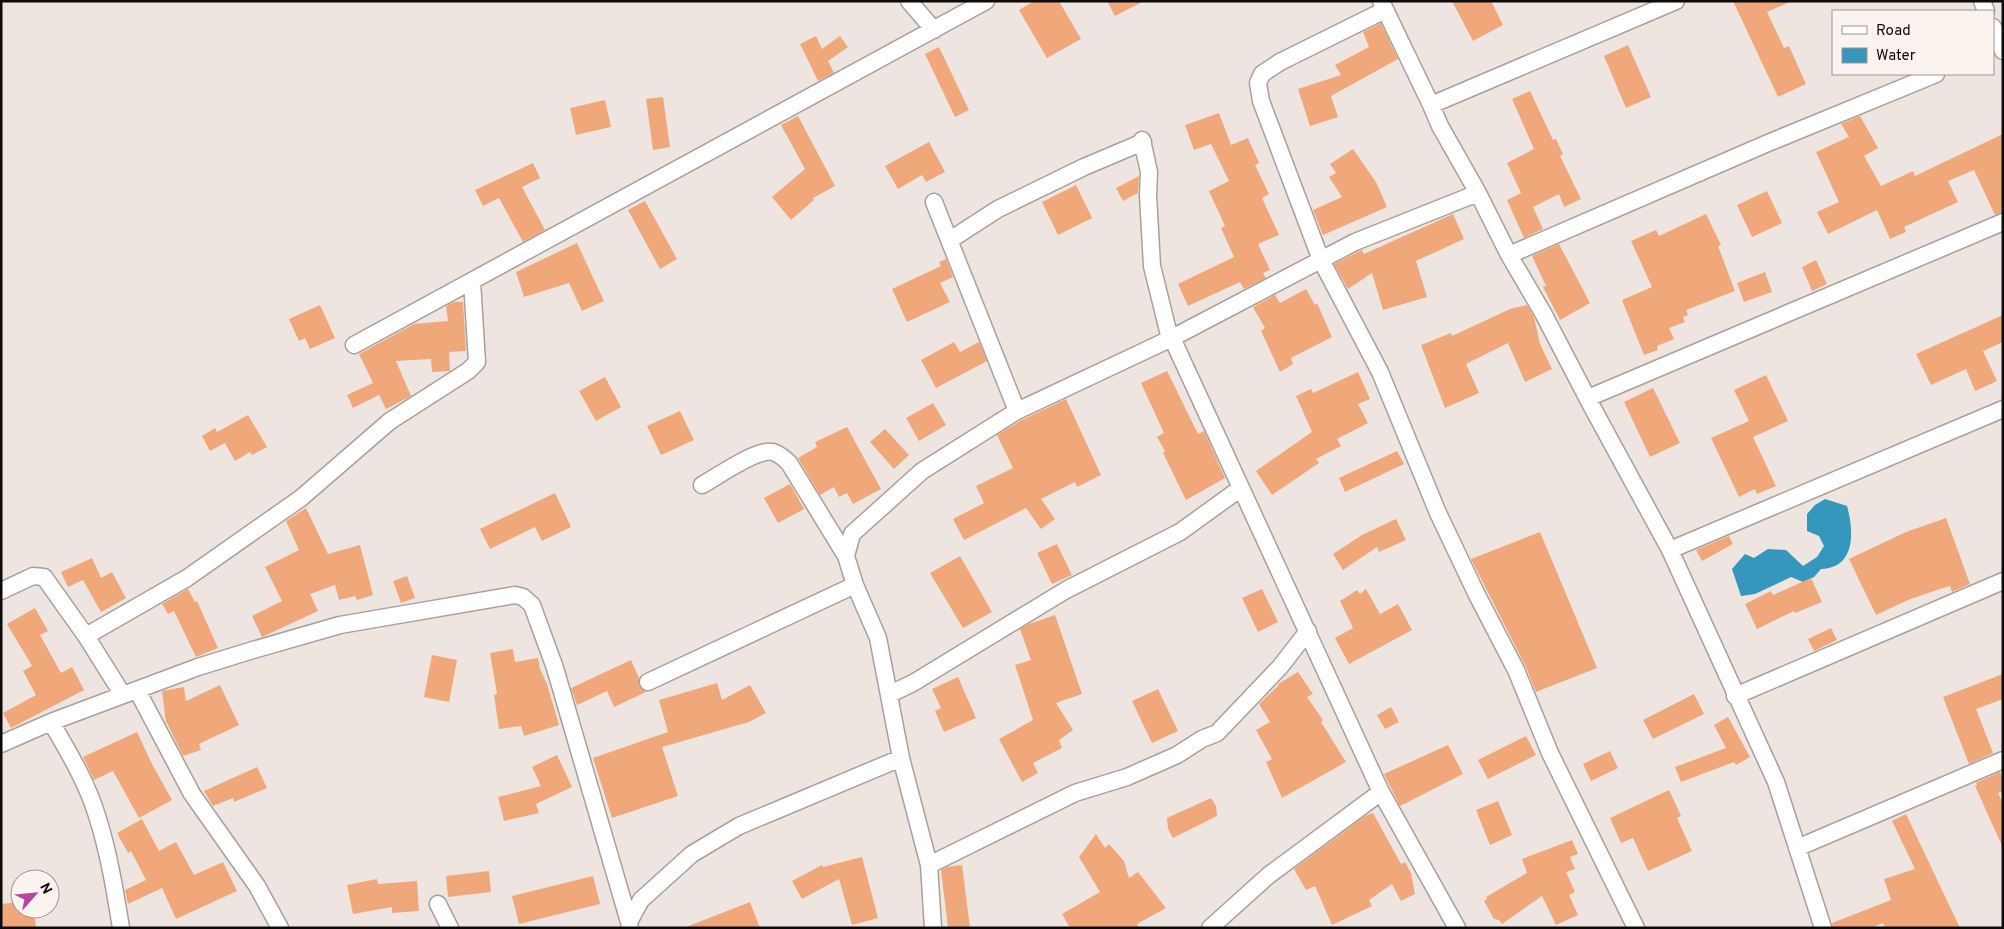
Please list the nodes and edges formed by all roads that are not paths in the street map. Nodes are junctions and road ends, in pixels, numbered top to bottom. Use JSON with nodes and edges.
{"nodes":[{"id":1,"x":909,"y":1,"type":"edge"},
{"id":2,"x":986,"y":1,"type":"edge"},
{"id":3,"x":1676,"y":1,"type":"edge"},
{"id":4,"x":1383,"y":6,"type":"edge"},
{"id":5,"x":934,"y":30,"type":"junction"},
{"id":6,"x":1994,"y":30,"type":"edge"},
{"id":7,"x":2000,"y":49,"type":"edge"},
{"id":8,"x":1934,"y":75,"type":"edge"},
{"id":9,"x":1431,"y":105,"type":"junction"},
{"id":10,"x":1478,"y":193,"type":"junction"},
{"id":11,"x":934,"y":202,"type":"dead end"},
{"id":12,"x":2003,"y":222,"type":"edge"},
{"id":13,"x":950,"y":240,"type":"junction"},
{"id":14,"x":1509,"y":255,"type":"junction"},
{"id":15,"x":1321,"y":260,"type":"junction"},
{"id":16,"x":472,"y":281,"type":"junction"},
{"id":17,"x":1171,"y":338,"type":"junction"},
{"id":18,"x":354,"y":345,"type":"dead end"},
{"id":19,"x":1588,"y":398,"type":"junction"},
{"id":20,"x":2003,"y":409,"type":"edge"},
{"id":21,"x":1017,"y":411,"type":"junction"},
{"id":22,"x":702,"y":485,"type":"dead end"},
{"id":23,"x":1242,"y":488,"type":"junction"},
{"id":24,"x":1670,"y":550,"type":"junction"},
{"id":25,"x":846,"y":556,"type":"junction"},
{"id":26,"x":2003,"y":581,"type":"edge"},
{"id":27,"x":855,"y":585,"type":"junction"},
{"id":28,"x":1,"y":591,"type":"edge"},
{"id":29,"x":1308,"y":631,"type":"junction"},
{"id":30,"x":86,"y":636,"type":"junction"},
{"id":31,"x":648,"y":682,"type":"dead end"},
{"id":32,"x":130,"y":693,"type":"junction"},
{"id":33,"x":890,"y":694,"type":"junction"},
{"id":34,"x":1735,"y":696,"type":"junction"},
{"id":35,"x":51,"y":722,"type":"junction"},
{"id":36,"x":1,"y":744,"type":"edge"},
{"id":37,"x":901,"y":758,"type":"junction"},
{"id":38,"x":2003,"y":760,"type":"edge"},
{"id":39,"x":1381,"y":792,"type":"junction"},
{"id":40,"x":1797,"y":848,"type":"junction"},
{"id":41,"x":929,"y":866,"type":"junction"},
{"id":42,"x":438,"y":904,"type":"dead end"},
{"id":43,"x":629,"y":925,"type":"edge"},
{"id":44,"x":121,"y":928,"type":"edge"},
{"id":45,"x":280,"y":928,"type":"edge"},
{"id":46,"x":450,"y":928,"type":"edge"},
{"id":47,"x":933,"y":928,"type":"edge"},
{"id":48,"x":1210,"y":928,"type":"edge"},
{"id":49,"x":1457,"y":928,"type":"edge"},
{"id":50,"x":1636,"y":928,"type":"edge"},
{"id":51,"x":1823,"y":928,"type":"edge"}],
"edges":[{"from":1,"to":5,"type":"street"},
{"from":2,"to":5,"type":"street"},
{"from":3,"to":9,"type":"street"},
{"from":4,"to":9,"type":"street"},
{"from":4,"to":15,"type":"street"},
{"from":5,"to":16,"type":"street"},
{"from":6,"to":7,"type":"street"},
{"from":8,"to":14,"type":"street"},
{"from":9,"to":10,"type":"street"},
{"from":10,"to":14,"type":"street"},
{"from":10,"to":15,"type":"street"},
{"from":11,"to":13,"type":"street"},
{"from":12,"to":19,"type":"street"},
{"from":13,"to":17,"type":"street"},
{"from":13,"to":21,"type":"street"},
{"from":14,"to":19,"type":"street"},
{"from":15,"to":17,"type":"street"},
{"from":15,"to":50,"type":"street"},
{"from":16,"to":18,"type":"street"},
{"from":16,"to":30,"type":"street"},
{"from":17,"to":21,"type":"street"},
{"from":17,"to":23,"type":"street"},
{"from":19,"to":24,"type":"street"},
{"from":20,"to":24,"type":"street"},
{"from":21,"to":25,"type":"street"},
{"from":22,"to":25,"type":"street"},
{"from":23,"to":29,"type":"street"},
{"from":23,"to":33,"type":"street"},
{"from":24,"to":34,"type":"street"},
{"from":25,"to":27,"type":"street"},
{"from":26,"to":34,"type":"street"},
{"from":27,"to":31,"type":"street"},
{"from":27,"to":33,"type":"street"},
{"from":28,"to":30,"type":"street"},
{"from":29,"to":39,"type":"street"},
{"from":29,"to":41,"type":"street"},
{"from":30,"to":32,"type":"street"},
{"from":32,"to":35,"type":"street"},
{"from":32,"to":43,"type":"street"},
{"from":32,"to":45,"type":"street"},
{"from":33,"to":37,"type":"street"},
{"from":34,"to":40,"type":"street"},
{"from":35,"to":36,"type":"street"},
{"from":35,"to":44,"type":"street"},
{"from":37,"to":41,"type":"street"},
{"from":37,"to":43,"type":"street"},
{"from":38,"to":40,"type":"street"},
{"from":39,"to":48,"type":"street"},
{"from":39,"to":49,"type":"street"},
{"from":40,"to":51,"type":"street"},
{"from":41,"to":47,"type":"street"},
{"from":42,"to":46,"type":"street"}]}
